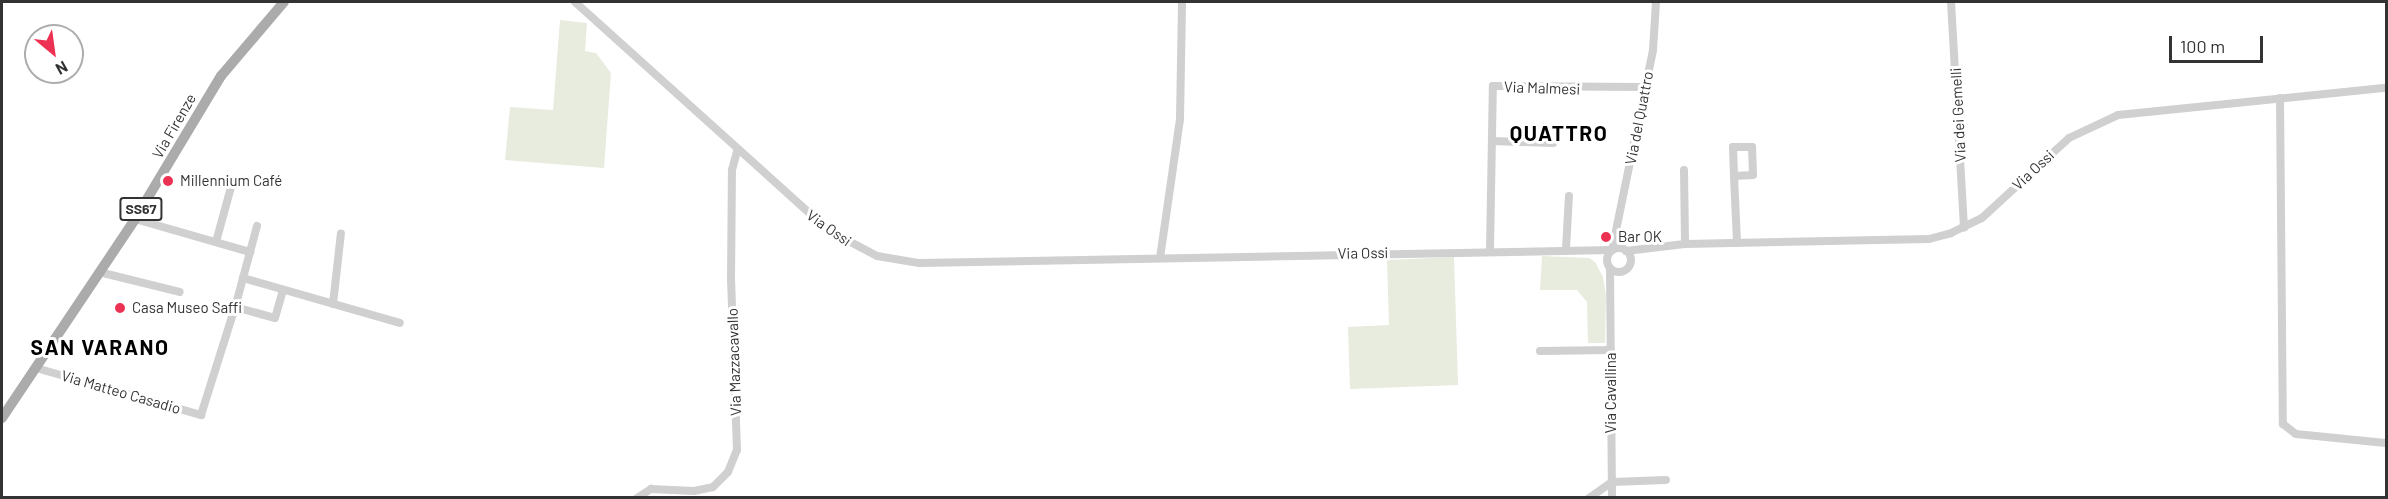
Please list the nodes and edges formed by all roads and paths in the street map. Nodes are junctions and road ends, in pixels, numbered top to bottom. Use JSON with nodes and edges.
{"nodes":[{"id":1,"x":284,"y":2,"type":"edge"},
{"id":2,"x":575,"y":2,"type":"edge"},
{"id":3,"x":1182,"y":2,"type":"edge"},
{"id":4,"x":1656,"y":2,"type":"edge"},
{"id":5,"x":1951,"y":2,"type":"edge"},
{"id":6,"x":1645,"y":87,"type":"junction"},
{"id":7,"x":2386,"y":88,"type":"edge"},
{"id":8,"x":2280,"y":98,"type":"junction"},
{"id":9,"x":1492,"y":141,"type":"junction"},
{"id":10,"x":1553,"y":143,"type":"dead end"},
{"id":11,"x":737,"y":151,"type":"junction"},
{"id":12,"x":1684,"y":170,"type":"dead end"},
{"id":13,"x":1734,"y":176,"type":"dead end"},
{"id":14,"x":231,"y":187,"type":"dead end"},
{"id":15,"x":1569,"y":196,"type":"dead end"},
{"id":16,"x":135,"y":219,"type":"junction"},
{"id":17,"x":257,"y":226,"type":"dead end"},
{"id":18,"x":1964,"y":228,"type":"junction"},
{"id":19,"x":341,"y":233,"type":"dead end"},
{"id":20,"x":216,"y":242,"type":"junction"},
{"id":21,"x":1737,"y":243,"type":"junction"},
{"id":22,"x":1685,"y":244,"type":"junction"},
{"id":23,"x":1650,"y":247,"type":"junction"},
{"id":24,"x":1566,"y":249,"type":"junction"},
{"id":25,"x":1490,"y":250,"type":"junction"},
{"id":26,"x":1619,"y":250,"type":"junction"},
{"id":27,"x":1591,"y":251,"type":"junction"},
{"id":28,"x":250,"y":252,"type":"junction"},
{"id":29,"x":1160,"y":258,"type":"junction"},
{"id":30,"x":1630,"y":265,"type":"junction"},
{"id":31,"x":1609,"y":266,"type":"junction"},
{"id":32,"x":99,"y":272,"type":"junction"},
{"id":33,"x":1622,"y":272,"type":"junction"},
{"id":34,"x":243,"y":278,"type":"junction"},
{"id":35,"x":1613,"y":289,"type":"junction"},
{"id":36,"x":283,"y":290,"type":"junction"},
{"id":37,"x":180,"y":292,"type":"dead end"},
{"id":38,"x":333,"y":304,"type":"junction"},
{"id":39,"x":235,"y":307,"type":"junction"},
{"id":40,"x":400,"y":323,"type":"dead end"},
{"id":41,"x":1611,"y":350,"type":"junction"},
{"id":42,"x":1540,"y":351,"type":"dead end"},
{"id":43,"x":36,"y":368,"type":"junction"},
{"id":44,"x":2,"y":418,"type":"edge"},
{"id":45,"x":2386,"y":443,"type":"edge"},
{"id":46,"x":1666,"y":480,"type":"dead end"},
{"id":47,"x":1612,"y":482,"type":"junction"},
{"id":48,"x":637,"y":498,"type":"edge"},
{"id":49,"x":1589,"y":498,"type":"edge"},
{"id":50,"x":1612,"y":498,"type":"edge"}],
"edges":[{"from":1,"to":16,"type":"main road","name":"Via Firenze","number":"SS67"},
{"from":2,"to":11,"type":"street","name":"Via Ossi"},
{"from":3,"to":29,"type":"street"},
{"from":4,"to":6,"type":"street","name":"Via del Quattro"},
{"from":5,"to":18,"type":"street","name":"Via dei Gemelli"},
{"from":6,"to":9,"type":"street","name":"Via Malmesi"},
{"from":6,"to":26,"type":"street","name":"Via del Quattro"},
{"from":7,"to":8,"type":"street","name":"Via Ossi"},
{"from":8,"to":18,"type":"street","name":"Via Ossi"},
{"from":8,"to":45,"type":"street"},
{"from":9,"to":10,"type":"street"},
{"from":9,"to":25,"type":"street","name":"Via Malmesi"},
{"from":11,"to":29,"type":"street","name":"Via Ossi"},
{"from":11,"to":48,"type":"street","name":"Via Mazzacavallo"},
{"from":12,"to":22,"type":"street"},
{"from":13,"to":21,"type":"street"},
{"from":14,"to":20,"type":"street"},
{"from":15,"to":24,"type":"street"},
{"from":16,"to":20,"type":"street"},
{"from":16,"to":32,"type":"main road","name":"Via Firenze","number":"SS67"},
{"from":17,"to":28,"type":"street"},
{"from":18,"to":21,"type":"street","name":"Via Ossi"},
{"from":19,"to":38,"type":"street"},
{"from":20,"to":28,"type":"street"},
{"from":21,"to":22,"type":"street","name":"Via Ossi"},
{"from":22,"to":23,"type":"street","name":"Via Ossi"},
{"from":23,"to":26,"type":"street","name":"Via Ossi"},
{"from":23,"to":30,"type":"street"},
{"from":24,"to":25,"type":"street","name":"Via Ossi"},
{"from":24,"to":27,"type":"street","name":"Via Ossi"},
{"from":25,"to":29,"type":"street","name":"Via Ossi"},
{"from":26,"to":27,"type":"street","name":"Via Ossi"},
{"from":26,"to":30,"type":"street","name":"Via del Quattro"},
{"from":26,"to":31,"type":"street"},
{"from":27,"to":31,"type":"street"},
{"from":28,"to":34,"type":"street"},
{"from":30,"to":33,"type":"street"},
{"from":31,"to":33,"type":"street"},
{"from":31,"to":35,"type":"street","name":"Via Cavallina"},
{"from":32,"to":37,"type":"street"},
{"from":32,"to":43,"type":"main road","name":"Via Firenze","number":"SS67"},
{"from":33,"to":35,"type":"street","name":"Via Cavallina"},
{"from":34,"to":36,"type":"street"},
{"from":34,"to":39,"type":"street"},
{"from":35,"to":41,"type":"street","name":"Via Cavallina"},
{"from":36,"to":38,"type":"street"},
{"from":36,"to":39,"type":"street"},
{"from":38,"to":40,"type":"street"},
{"from":39,"to":43,"type":"street","name":"Via Matteo Casadio"},
{"from":41,"to":42,"type":"street"},
{"from":41,"to":47,"type":"street","name":"Via Cavallina"},
{"from":43,"to":44,"type":"main road","name":"Via Firenze","number":"SS67"},
{"from":46,"to":47,"type":"street"},
{"from":47,"to":49,"type":"street"},
{"from":47,"to":50,"type":"street","name":"Via Cavallina"}]}
